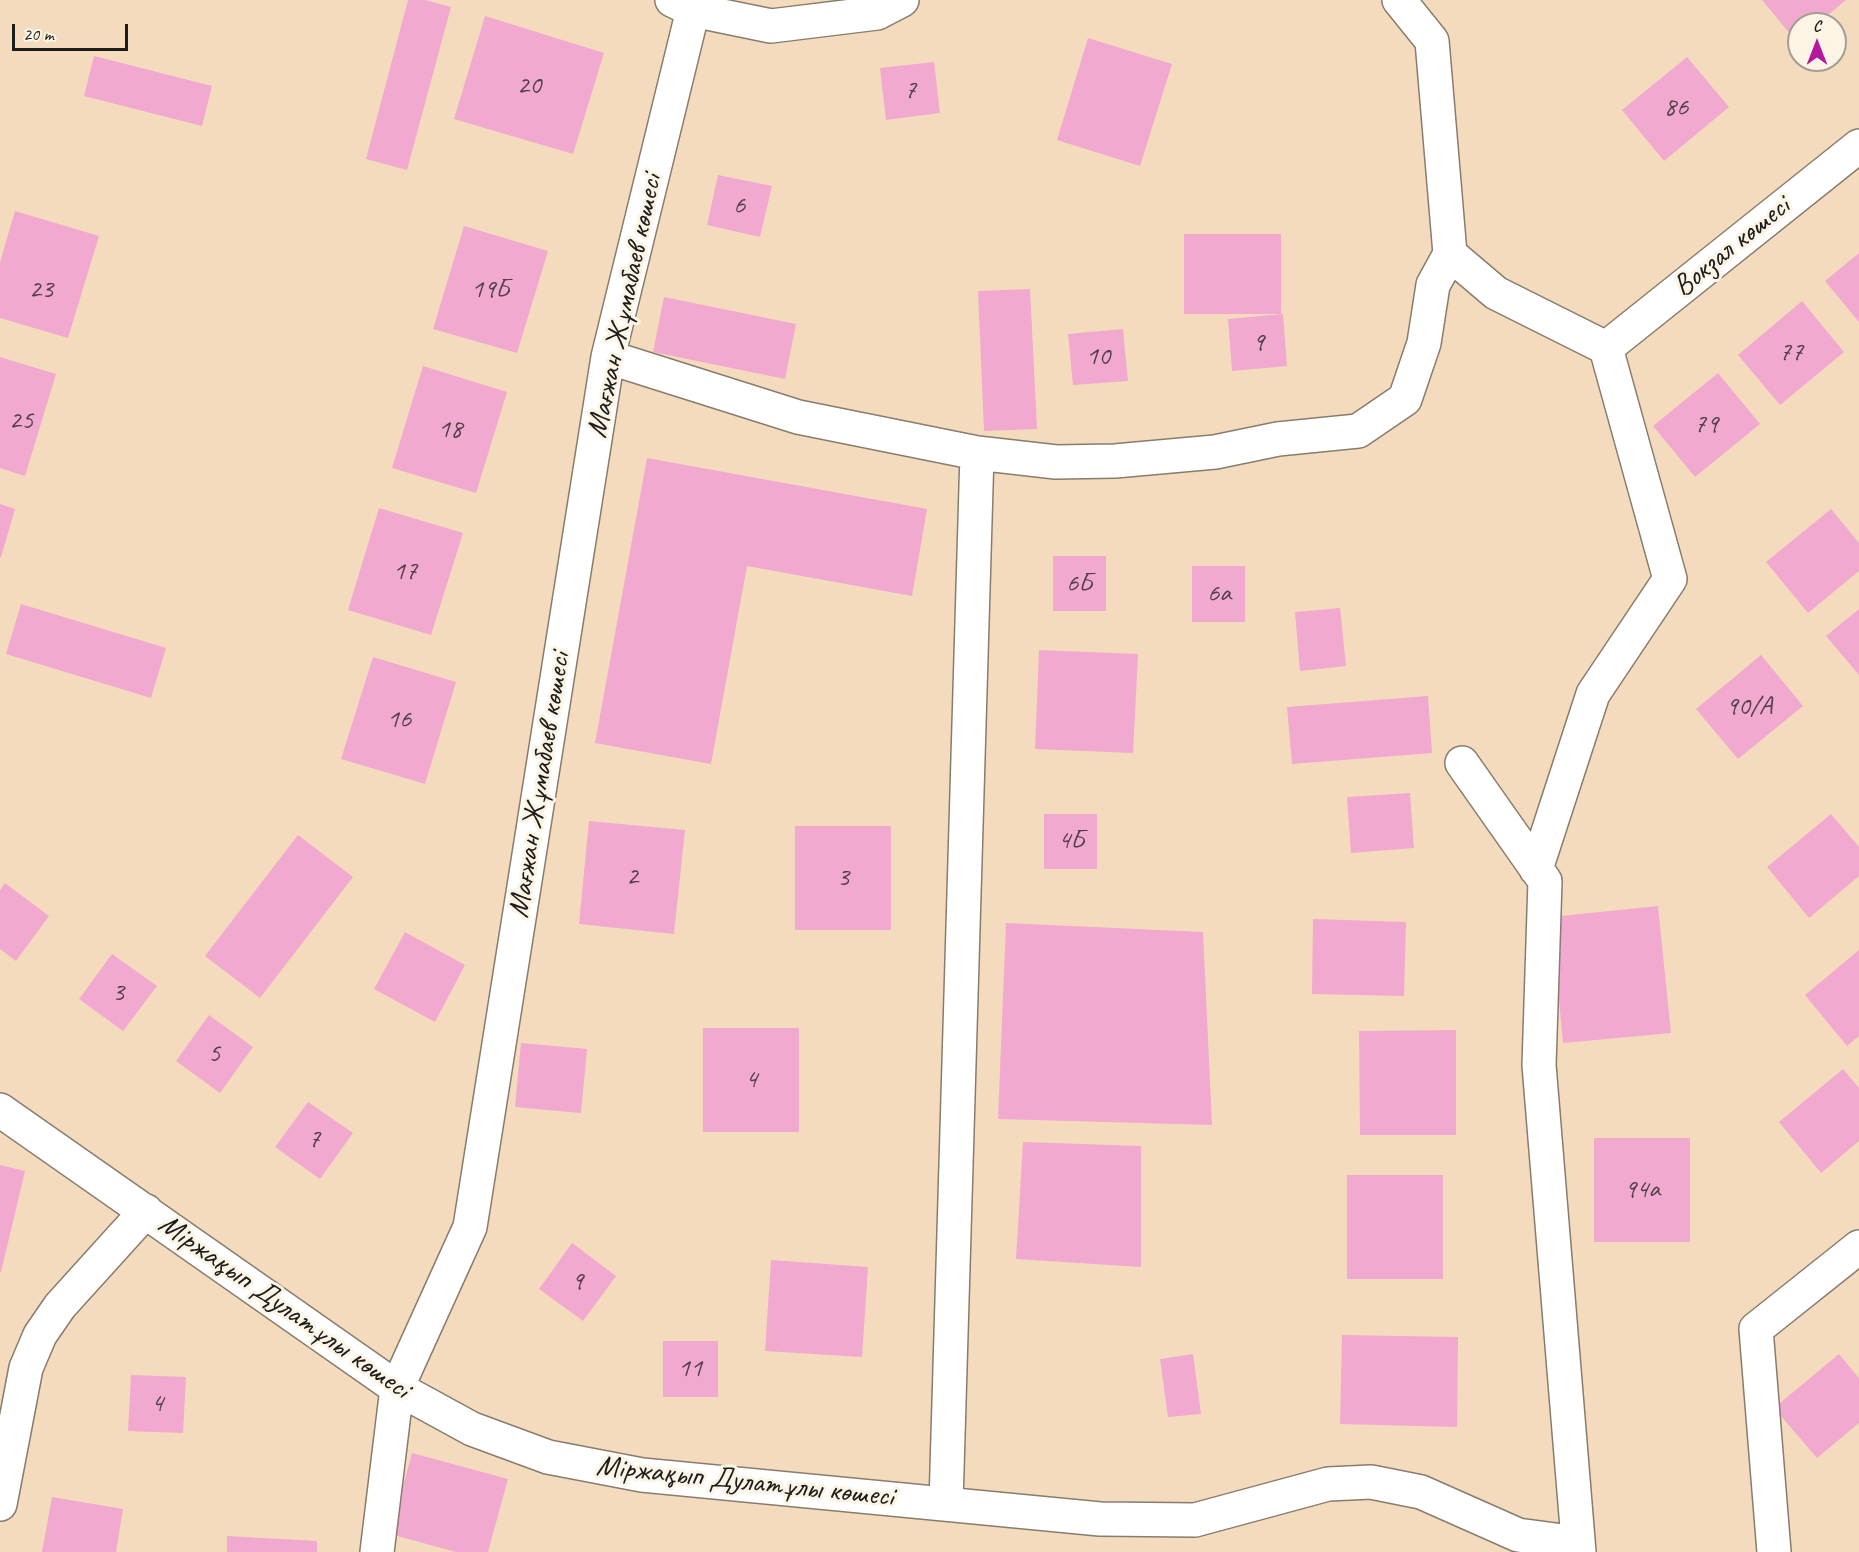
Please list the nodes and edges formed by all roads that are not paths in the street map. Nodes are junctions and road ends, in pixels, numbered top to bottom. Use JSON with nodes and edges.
{"nodes":[{"id":1,"x":902,"y":0,"type":"edge"},
{"id":2,"x":1398,"y":0,"type":"edge"},
{"id":3,"x":683,"y":5,"type":"edge"},
{"id":4,"x":1859,"y":146,"type":"edge"},
{"id":5,"x":1450,"y":254,"type":"junction"},
{"id":6,"x":1606,"y":348,"type":"junction"},
{"id":7,"x":608,"y":357,"type":"junction"},
{"id":8,"x":977,"y":453,"type":"junction"},
{"id":9,"x":1462,"y":763,"type":"dead end"},
{"id":10,"x":1536,"y":868,"type":"junction"},
{"id":11,"x":0,"y":1110,"type":"edge"},
{"id":12,"x":146,"y":1211,"type":"junction"},
{"id":13,"x":1859,"y":1247,"type":"edge"},
{"id":14,"x":397,"y":1388,"type":"junction"},
{"id":15,"x":946,"y":1503,"type":"junction"},
{"id":16,"x":0,"y":1504,"type":"edge"},
{"id":17,"x":1579,"y":1547,"type":"edge"},
{"id":18,"x":377,"y":1552,"type":"edge"},
{"id":19,"x":1774,"y":1552,"type":"edge"}],
"edges":[{"from":1,"to":3,"type":"street"},
{"from":2,"to":5,"type":"street"},
{"from":3,"to":7,"type":"street","name":"Мағжан Жұмабаев көшесі"},
{"from":4,"to":6,"type":"street","name":"Вокзал көшесі"},
{"from":5,"to":6,"type":"street"},
{"from":5,"to":8,"type":"street"},
{"from":6,"to":10,"type":"street"},
{"from":7,"to":8,"type":"street"},
{"from":7,"to":14,"type":"street","name":"Мағжан Жұмабаев көшесі"},
{"from":8,"to":15,"type":"street"},
{"from":9,"to":10,"type":"street"},
{"from":10,"to":17,"type":"street"},
{"from":11,"to":12,"type":"street","name":"Міржақып Дулатұлы көшесі"},
{"from":12,"to":14,"type":"street","name":"Міржақып Дулатұлы көшесі"},
{"from":12,"to":16,"type":"street"},
{"from":13,"to":19,"type":"street"},
{"from":14,"to":15,"type":"street","name":"Міржақып Дулатұлы көшесі"},
{"from":14,"to":18,"type":"street","name":"Мағжан Жұмабаев көшесі"},
{"from":15,"to":17,"type":"street","name":"Міржақып Дулатұлы көшесі"}]}
